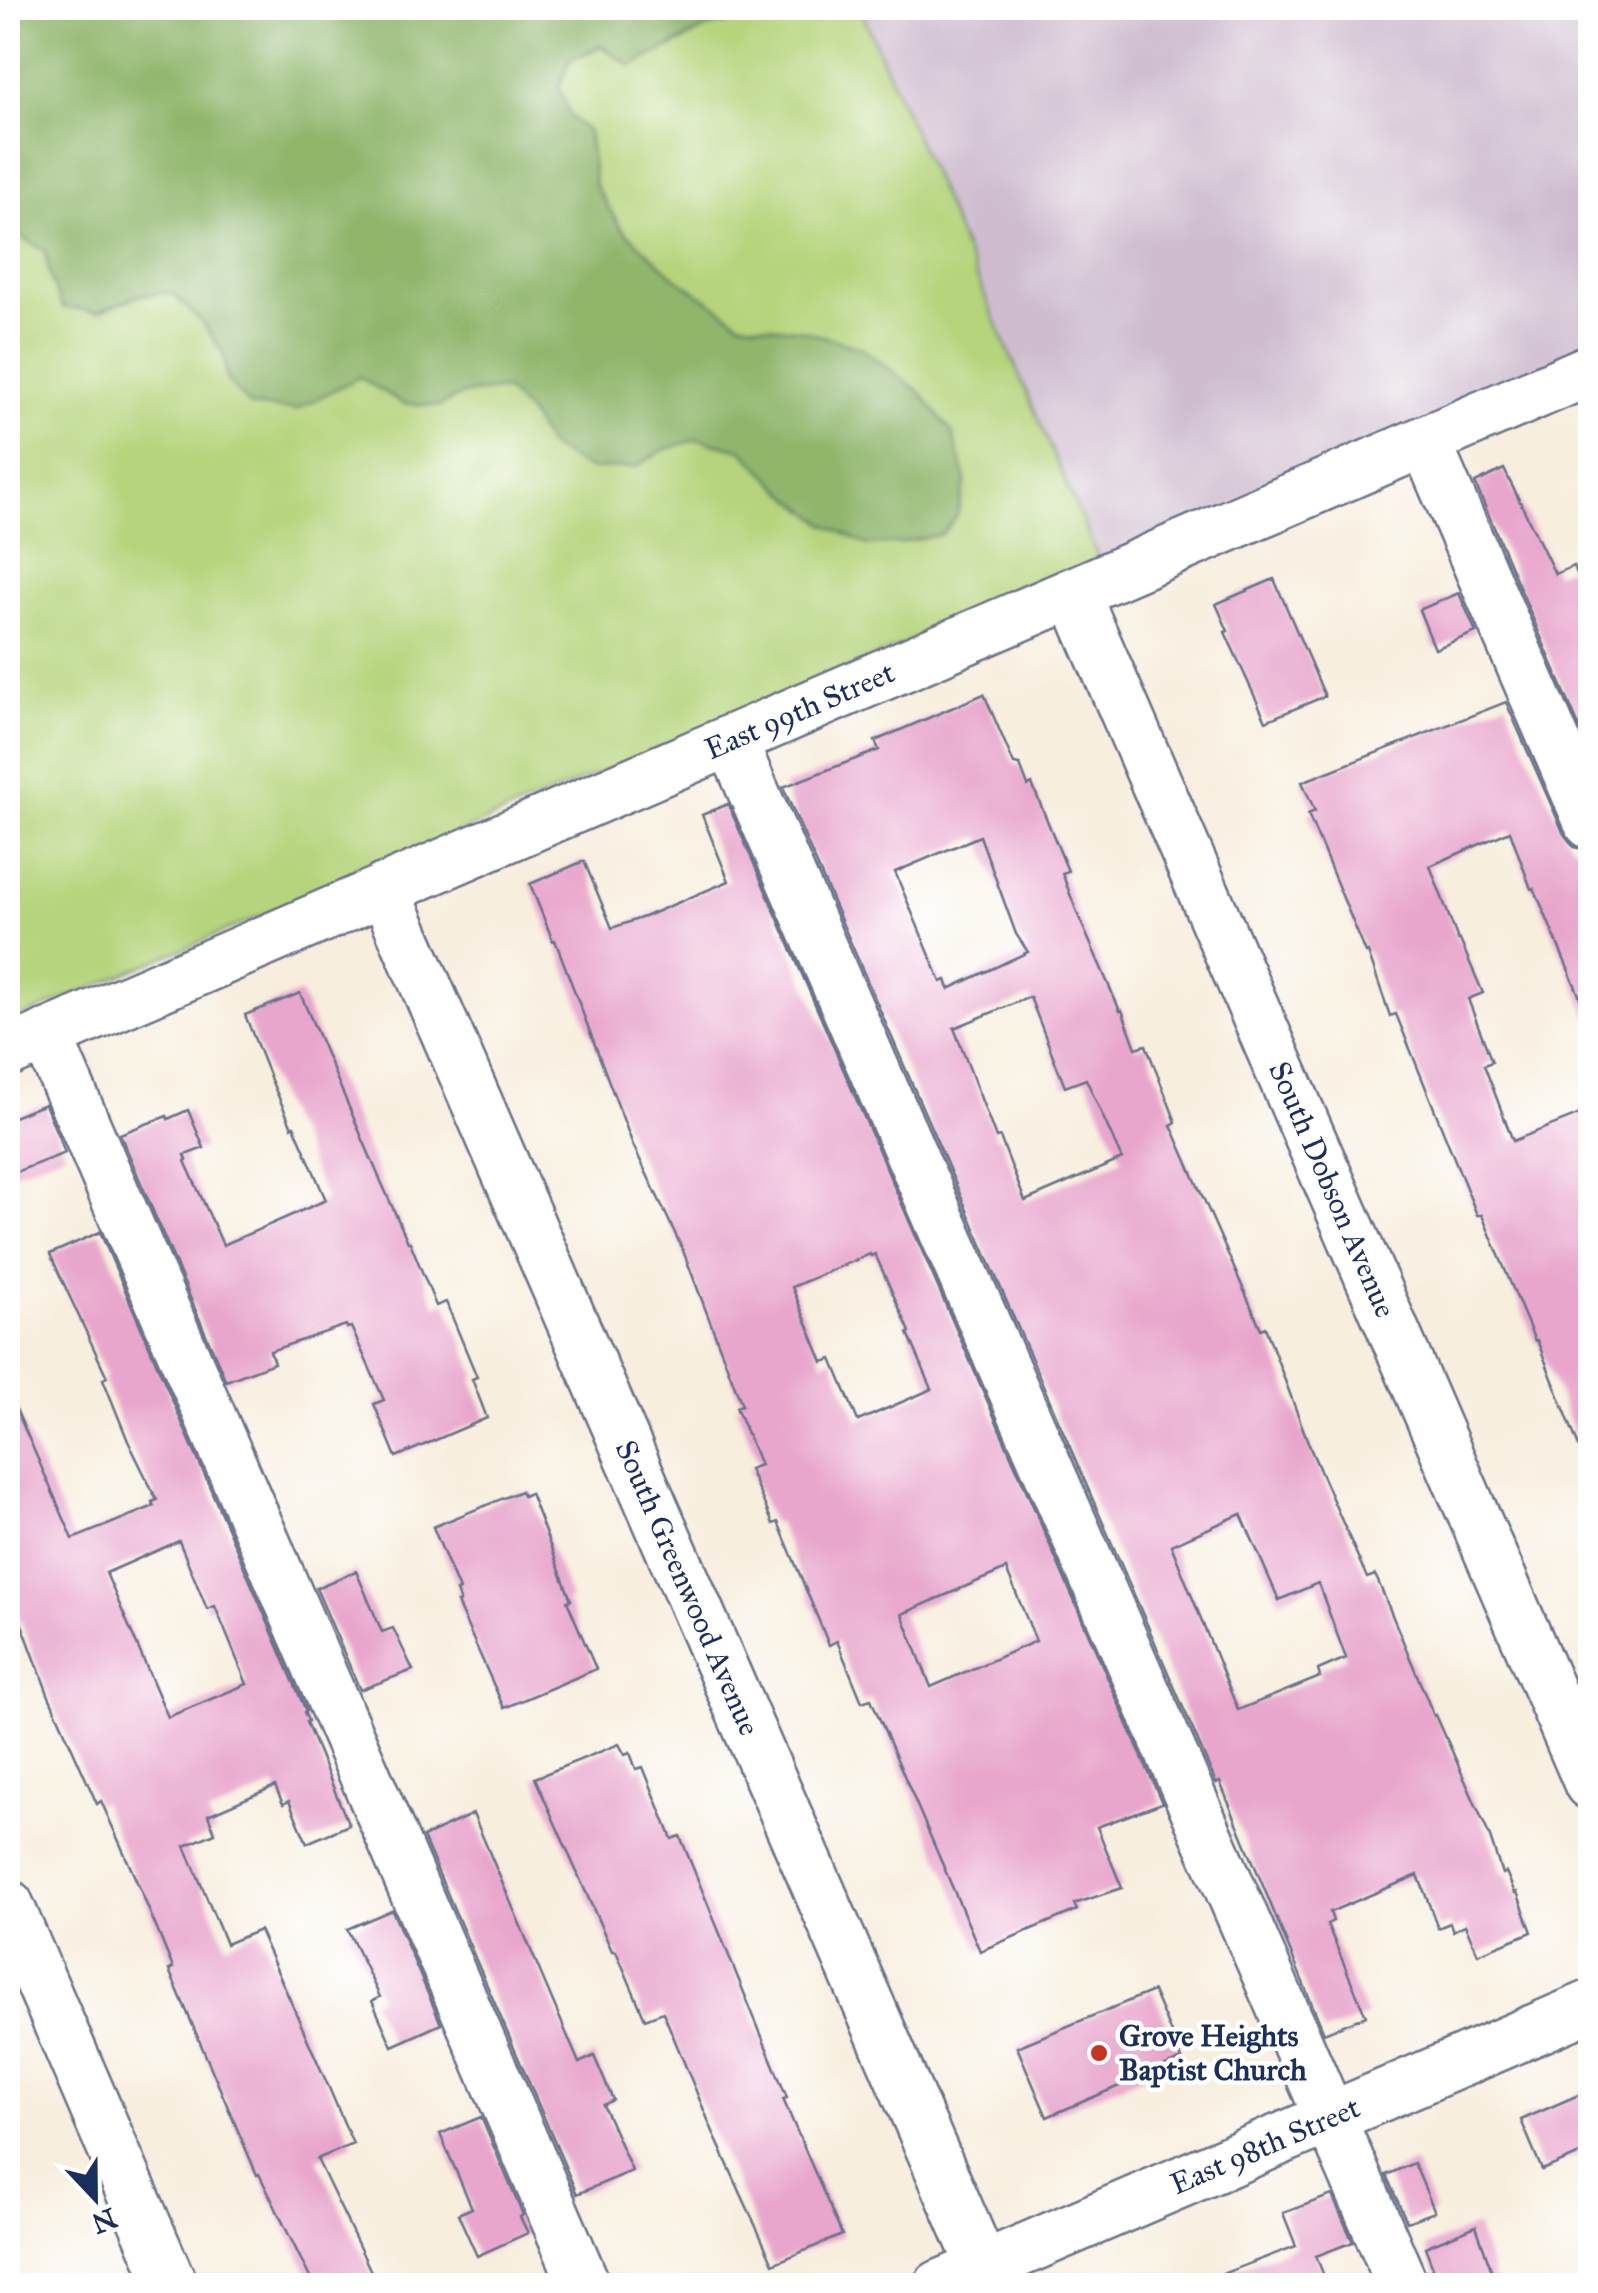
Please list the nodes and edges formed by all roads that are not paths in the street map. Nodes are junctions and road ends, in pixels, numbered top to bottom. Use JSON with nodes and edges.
{"nodes":[{"id":1,"x":1590,"y":370,"type":"edge"},
{"id":2,"x":1425,"y":441,"type":"junction"},
{"id":3,"x":1074,"y":593,"type":"junction"},
{"id":4,"x":731,"y":740,"type":"junction"},
{"id":5,"x":1590,"y":824,"type":"edge"},
{"id":6,"x":384,"y":890,"type":"junction"},
{"id":7,"x":27,"y":1043,"type":"edge"},
{"id":8,"x":1590,"y":1784,"type":"edge"},
{"id":9,"x":8,"y":1905,"type":"edge"},
{"id":10,"x":1590,"y":2006,"type":"edge"},
{"id":11,"x":1330,"y":2118,"type":"junction"},
{"id":12,"x":971,"y":2279,"type":"edge"},
{"id":13,"x":172,"y":2286,"type":"edge"},
{"id":14,"x":586,"y":2286,"type":"edge"},
{"id":15,"x":1403,"y":2286,"type":"edge"}],
"edges":[{"from":1,"to":2,"type":"street","name":"East 99th Street"},
{"from":2,"to":3,"type":"street","name":"East 99th Street"},
{"from":2,"to":5,"type":"street"},
{"from":3,"to":4,"type":"street","name":"East 99th Street"},
{"from":3,"to":8,"type":"street","name":"South Dobson Avenue"},
{"from":4,"to":6,"type":"street","name":"East 99th Street"},
{"from":4,"to":11,"type":"street"},
{"from":6,"to":7,"type":"street","name":"East 99th Street"},
{"from":6,"to":12,"type":"street","name":"South Greenwood Avenue"},
{"from":7,"to":14,"type":"street"},
{"from":9,"to":13,"type":"street"},
{"from":10,"to":11,"type":"street","name":"East 98th Street"},
{"from":11,"to":12,"type":"street","name":"East 98th Street"},
{"from":11,"to":15,"type":"street"}]}
